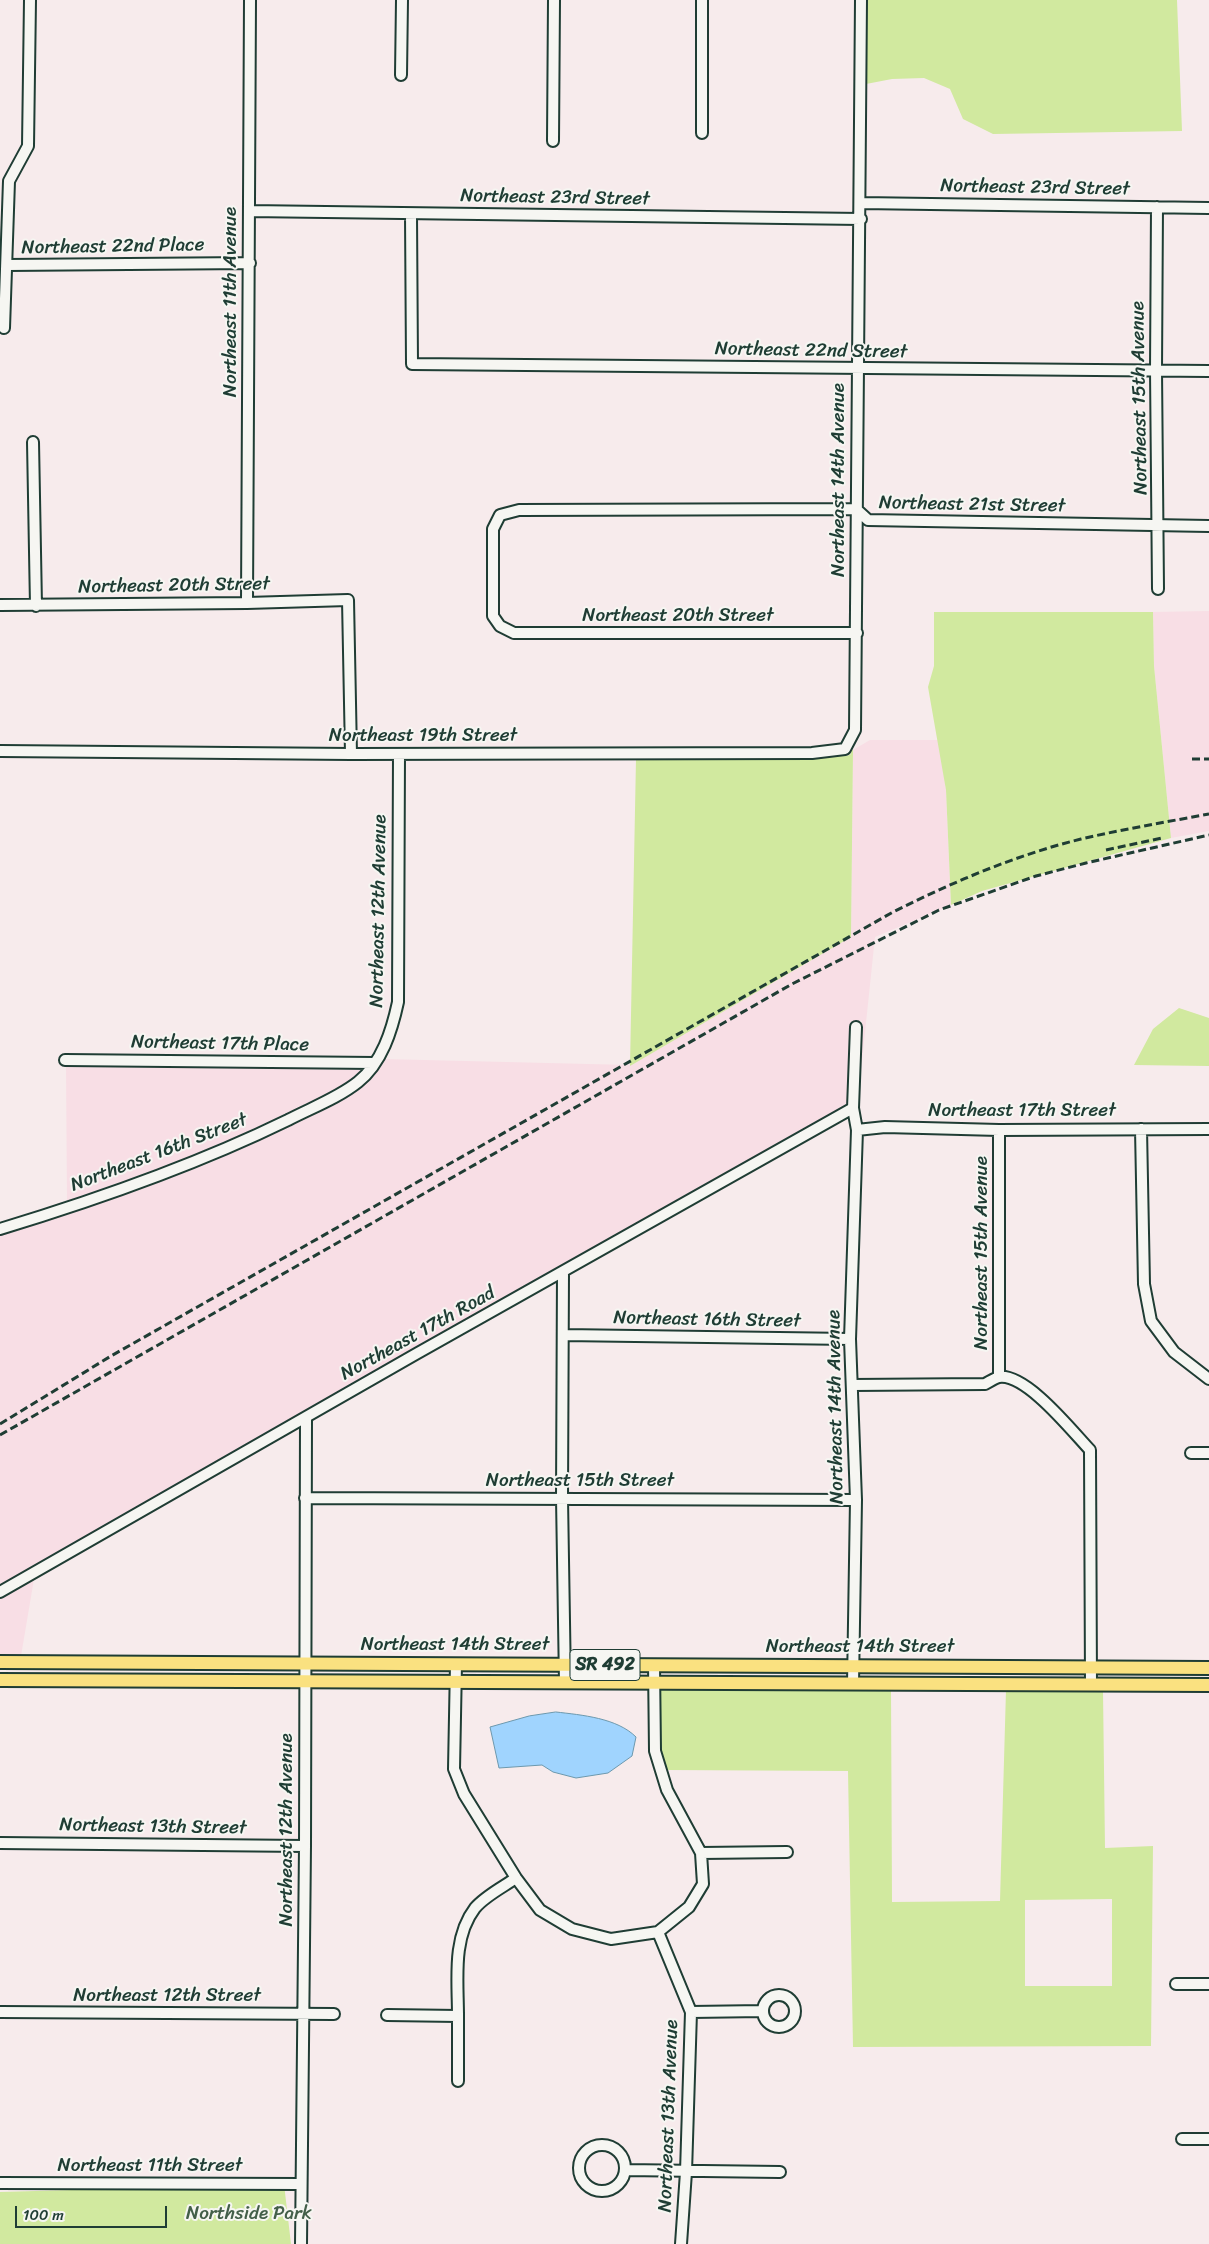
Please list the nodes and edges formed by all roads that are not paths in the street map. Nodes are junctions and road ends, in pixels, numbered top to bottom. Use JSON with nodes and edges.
{"nodes":[{"id":1,"x":30,"y":0,"type":"edge"},
{"id":2,"x":250,"y":0,"type":"edge"},
{"id":3,"x":402,"y":0,"type":"edge"},
{"id":4,"x":554,"y":0,"type":"edge"},
{"id":5,"x":702,"y":0,"type":"edge"},
{"id":6,"x":861,"y":0,"type":"edge"},
{"id":7,"x":401,"y":75,"type":"dead end"},
{"id":8,"x":702,"y":133,"type":"dead end"},
{"id":9,"x":553,"y":141,"type":"dead end"},
{"id":10,"x":861,"y":203,"type":"junction"},
{"id":11,"x":1158,"y":207,"type":"junction"},
{"id":12,"x":1209,"y":208,"type":"edge"},
{"id":13,"x":249,"y":211,"type":"junction"},
{"id":14,"x":411,"y":215,"type":"junction"},
{"id":15,"x":861,"y":219,"type":"junction"},
{"id":16,"x":250,"y":263,"type":"junction"},
{"id":17,"x":8,"y":266,"type":"junction"},
{"id":18,"x":4,"y":328,"type":"dead end"},
{"id":19,"x":858,"y":369,"type":"junction"},
{"id":20,"x":1156,"y":370,"type":"junction"},
{"id":21,"x":1209,"y":371,"type":"edge"},
{"id":22,"x":33,"y":442,"type":"dead end"},
{"id":23,"x":856,"y":509,"type":"junction"},
{"id":24,"x":1159,"y":525,"type":"junction"},
{"id":25,"x":1209,"y":526,"type":"edge"},
{"id":26,"x":1158,"y":589,"type":"dead end"},
{"id":27,"x":247,"y":603,"type":"junction"},
{"id":28,"x":0,"y":605,"type":"edge"},
{"id":29,"x":36,"y":606,"type":"junction"},
{"id":30,"x":500,"y":626,"type":"joint"},
{"id":31,"x":857,"y":633,"type":"junction"},
{"id":32,"x":845,"y":748,"type":"joint"},
{"id":33,"x":0,"y":751,"type":"edge"},
{"id":34,"x":351,"y":754,"type":"junction"},
{"id":35,"x":399,"y":754,"type":"junction"},
{"id":36,"x":856,"y":1027,"type":"dead end"},
{"id":37,"x":65,"y":1060,"type":"dead end"},
{"id":38,"x":374,"y":1063,"type":"junction"},
{"id":39,"x":854,"y":1108,"type":"junction"},
{"id":40,"x":1141,"y":1129,"type":"junction"},
{"id":41,"x":1209,"y":1129,"type":"edge"},
{"id":42,"x":857,"y":1130,"type":"junction"},
{"id":43,"x":999,"y":1130,"type":"junction"},
{"id":44,"x":0,"y":1229,"type":"edge"},
{"id":45,"x":563,"y":1272,"type":"junction"},
{"id":46,"x":564,"y":1335,"type":"junction"},
{"id":47,"x":850,"y":1339,"type":"junction"},
{"id":48,"x":999,"y":1377,"type":"junction"},
{"id":49,"x":1209,"y":1379,"type":"edge"},
{"id":50,"x":852,"y":1385,"type":"junction"},
{"id":51,"x":306,"y":1417,"type":"junction"},
{"id":52,"x":1191,"y":1453,"type":"dead end"},
{"id":53,"x":1209,"y":1453,"type":"edge"},
{"id":54,"x":305,"y":1498,"type":"junction"},
{"id":55,"x":562,"y":1498,"type":"junction"},
{"id":56,"x":856,"y":1500,"type":"junction"},
{"id":57,"x":0,"y":1592,"type":"edge"},
{"id":58,"x":0,"y":1662,"type":"edge"},
{"id":59,"x":306,"y":1664,"type":"junction"},
{"id":60,"x":456,"y":1664,"type":"junction"},
{"id":61,"x":564,"y":1664,"type":"junction"},
{"id":62,"x":654,"y":1666,"type":"junction"},
{"id":63,"x":853,"y":1666,"type":"junction"},
{"id":64,"x":1091,"y":1667,"type":"junction"},
{"id":65,"x":1209,"y":1668,"type":"edge"},
{"id":66,"x":0,"y":1680,"type":"edge"},
{"id":67,"x":306,"y":1681,"type":"junction"},
{"id":68,"x":456,"y":1682,"type":"junction"},
{"id":69,"x":565,"y":1682,"type":"junction"},
{"id":70,"x":654,"y":1683,"type":"junction"},
{"id":71,"x":853,"y":1684,"type":"junction"},
{"id":72,"x":1091,"y":1685,"type":"junction"},
{"id":73,"x":1209,"y":1685,"type":"edge"},
{"id":74,"x":0,"y":1843,"type":"edge"},
{"id":75,"x":305,"y":1846,"type":"junction"},
{"id":76,"x":787,"y":1852,"type":"dead end"},
{"id":77,"x":701,"y":1854,"type":"junction"},
{"id":78,"x":516,"y":1878,"type":"junction"},
{"id":79,"x":658,"y":1932,"type":"junction"},
{"id":80,"x":1176,"y":1984,"type":"dead end"},
{"id":81,"x":1209,"y":1984,"type":"edge"},
{"id":82,"x":0,"y":2012,"type":"edge"},
{"id":83,"x":691,"y":2012,"type":"junction"},
{"id":84,"x":763,"y":2012,"type":"dead end"},
{"id":85,"x":303,"y":2014,"type":"junction"},
{"id":86,"x":334,"y":2014,"type":"dead end"},
{"id":87,"x":387,"y":2015,"type":"dead end"},
{"id":88,"x":458,"y":2016,"type":"junction"},
{"id":89,"x":458,"y":2081,"type":"dead end"},
{"id":90,"x":1182,"y":2139,"type":"dead end"},
{"id":91,"x":1209,"y":2139,"type":"edge"},
{"id":92,"x":625,"y":2170,"type":"junction"},
{"id":93,"x":686,"y":2172,"type":"junction"},
{"id":94,"x":780,"y":2172,"type":"dead end"},
{"id":95,"x":0,"y":2183,"type":"edge"},
{"id":96,"x":301,"y":2184,"type":"junction"},
{"id":97,"x":300,"y":2244,"type":"edge"},
{"id":98,"x":680,"y":2244,"type":"edge"}],
"edges":[{"from":1,"to":17,"type":"street"},
{"from":2,"to":13,"type":"street","name":"Northeast 11th Avenue"},
{"from":3,"to":7,"type":"street"},
{"from":4,"to":9,"type":"street"},
{"from":5,"to":8,"type":"street"},
{"from":6,"to":10,"type":"street","name":"Northeast 14th Avenue"},
{"from":10,"to":11,"type":"street","name":"Northeast 23rd Street"},
{"from":10,"to":15,"type":"street","name":"Northeast 14th Avenue"},
{"from":11,"to":12,"type":"street","name":"Northeast 23rd Street"},
{"from":11,"to":20,"type":"street","name":"Northeast 15th Avenue"},
{"from":13,"to":14,"type":"street","name":"Northeast 23rd Street"},
{"from":13,"to":16,"type":"street","name":"Northeast 11th Avenue"},
{"from":14,"to":15,"type":"street","name":"Northeast 23rd Street"},
{"from":14,"to":19,"type":"street","name":"Northeast 22nd Street"},
{"from":15,"to":19,"type":"street","name":"Northeast 14th Avenue"},
{"from":16,"to":17,"type":"street","name":"Northeast 22nd Place"},
{"from":16,"to":27,"type":"street","name":"Northeast 11th Avenue"},
{"from":17,"to":18,"type":"street"},
{"from":19,"to":20,"type":"street","name":"Northeast 22nd Street"},
{"from":19,"to":23,"type":"street","name":"Northeast 14th Avenue"},
{"from":20,"to":21,"type":"street","name":"Northeast 22nd Street"},
{"from":20,"to":24,"type":"street","name":"Northeast 15th Avenue"},
{"from":22,"to":29,"type":"street"},
{"from":23,"to":24,"type":"street","name":"Northeast 21st Street"},
{"from":23,"to":30,"type":"street","name":"Northeast 21st Street"},
{"from":23,"to":31,"type":"street","name":"Northeast 14th Avenue"},
{"from":24,"to":25,"type":"street","name":"Northeast 21st Street"},
{"from":24,"to":26,"type":"street","name":"Northeast 15th Avenue"},
{"from":27,"to":29,"type":"street","name":"Northeast 20th Street"},
{"from":27,"to":34,"type":"street","name":"Northeast 20th Street"},
{"from":28,"to":29,"type":"street","name":"Northeast 20th Street"},
{"from":30,"to":31,"type":"street","name":"Northeast 20th Street"},
{"from":31,"to":32,"type":"street","name":"Northeast 14th Avenue"},
{"from":32,"to":35,"type":"street","name":"Northeast 19th Street"},
{"from":33,"to":34,"type":"street","name":"Northeast 19th Street"},
{"from":34,"to":35,"type":"street","name":"Northeast 19th Street"},
{"from":35,"to":38,"type":"street","name":"Northeast 12th Avenue"},
{"from":36,"to":39,"type":"street"},
{"from":37,"to":38,"type":"street","name":"Northeast 17th Place"},
{"from":38,"to":44,"type":"street","name":"Northeast 16th Street"},
{"from":39,"to":42,"type":"street"},
{"from":39,"to":45,"type":"street","name":"Northeast 17th Road"},
{"from":40,"to":41,"type":"street","name":"Northeast 17th Street"},
{"from":40,"to":43,"type":"street","name":"Northeast 17th Street"},
{"from":40,"to":49,"type":"street"},
{"from":42,"to":43,"type":"street","name":"Northeast 17th Street"},
{"from":42,"to":47,"type":"street","name":"Northeast 14th Avenue"},
{"from":43,"to":48,"type":"street","name":"Northeast 15th Avenue"},
{"from":45,"to":46,"type":"street"},
{"from":45,"to":51,"type":"street","name":"Northeast 17th Road"},
{"from":46,"to":47,"type":"street","name":"Northeast 16th Street"},
{"from":46,"to":55,"type":"street"},
{"from":47,"to":50,"type":"street","name":"Northeast 14th Avenue"},
{"from":48,"to":50,"type":"street"},
{"from":48,"to":64,"type":"street"},
{"from":50,"to":56,"type":"street","name":"Northeast 14th Avenue"},
{"from":51,"to":54,"type":"street","name":"Northeast 12th Avenue"},
{"from":51,"to":57,"type":"street","name":"Northeast 17th Road"},
{"from":52,"to":53,"type":"street"},
{"from":54,"to":55,"type":"street","name":"Northeast 15th Street"},
{"from":54,"to":59,"type":"street","name":"Northeast 12th Avenue"},
{"from":55,"to":56,"type":"street","name":"Northeast 15th Street"},
{"from":55,"to":61,"type":"street"},
{"from":56,"to":63,"type":"street","name":"Northeast 14th Avenue"},
{"from":58,"to":59,"type":"main road","name":"Northeast 14th Street","number":"SR 492"},
{"from":59,"to":60,"type":"main road","name":"Northeast 14th Street","number":"SR 492"},
{"from":59,"to":67,"type":"street","name":"Northeast 12th Avenue"},
{"from":60,"to":61,"type":"main road","name":"Northeast 14th Street","number":"SR 492"},
{"from":60,"to":68,"type":"street"},
{"from":61,"to":62,"type":"main road","name":"Northeast 14th Street","number":"SR 492"},
{"from":61,"to":69,"type":"street"},
{"from":62,"to":63,"type":"main road","name":"Northeast 14th Street","number":"SR 492"},
{"from":62,"to":70,"type":"street"},
{"from":63,"to":64,"type":"main road","name":"Northeast 14th Street","number":"SR 492"},
{"from":63,"to":71,"type":"street","name":"Northeast 14th Avenue"},
{"from":64,"to":65,"type":"main road","name":"Northeast 14th Street","number":"SR 492"},
{"from":64,"to":72,"type":"street"},
{"from":66,"to":67,"type":"main road","name":"Northeast 14th Street","number":"SR 492"},
{"from":67,"to":68,"type":"main road","name":"Northeast 14th Street","number":"SR 492"},
{"from":67,"to":75,"type":"street","name":"Northeast 12th Avenue"},
{"from":68,"to":69,"type":"main road","name":"Northeast 14th Street","number":"SR 492"},
{"from":68,"to":78,"type":"street"},
{"from":69,"to":70,"type":"main road","name":"Northeast 14th Street","number":"SR 492"},
{"from":70,"to":71,"type":"main road","name":"Northeast 14th Street","number":"SR 492"},
{"from":70,"to":77,"type":"street"},
{"from":71,"to":72,"type":"main road","name":"Northeast 14th Street","number":"SR 492"},
{"from":72,"to":73,"type":"main road","name":"Northeast 14th Street","number":"SR 492"},
{"from":74,"to":75,"type":"street","name":"Northeast 13th Street"},
{"from":75,"to":85,"type":"street","name":"Northeast 12th Avenue"},
{"from":76,"to":77,"type":"street"},
{"from":77,"to":79,"type":"street"},
{"from":78,"to":79,"type":"street"},
{"from":78,"to":88,"type":"street"},
{"from":79,"to":83,"type":"street","name":"Northeast 13th Avenue"},
{"from":80,"to":81,"type":"street"},
{"from":82,"to":85,"type":"street","name":"Northeast 12th Street"},
{"from":83,"to":84,"type":"street"},
{"from":83,"to":93,"type":"street","name":"Northeast 13th Avenue"},
{"from":85,"to":86,"type":"street","name":"Northeast 12th Street"},
{"from":85,"to":96,"type":"street","name":"Northeast 12th Avenue"},
{"from":87,"to":88,"type":"street"},
{"from":88,"to":89,"type":"street"},
{"from":90,"to":91,"type":"street"},
{"from":92,"to":92,"type":"street"},
{"from":92,"to":93,"type":"street"},
{"from":93,"to":94,"type":"street"},
{"from":93,"to":98,"type":"street","name":"Northeast 13th Avenue"},
{"from":95,"to":96,"type":"street","name":"Northeast 11th Street"},
{"from":96,"to":97,"type":"street","name":"Northeast 12th Avenue"}]}
